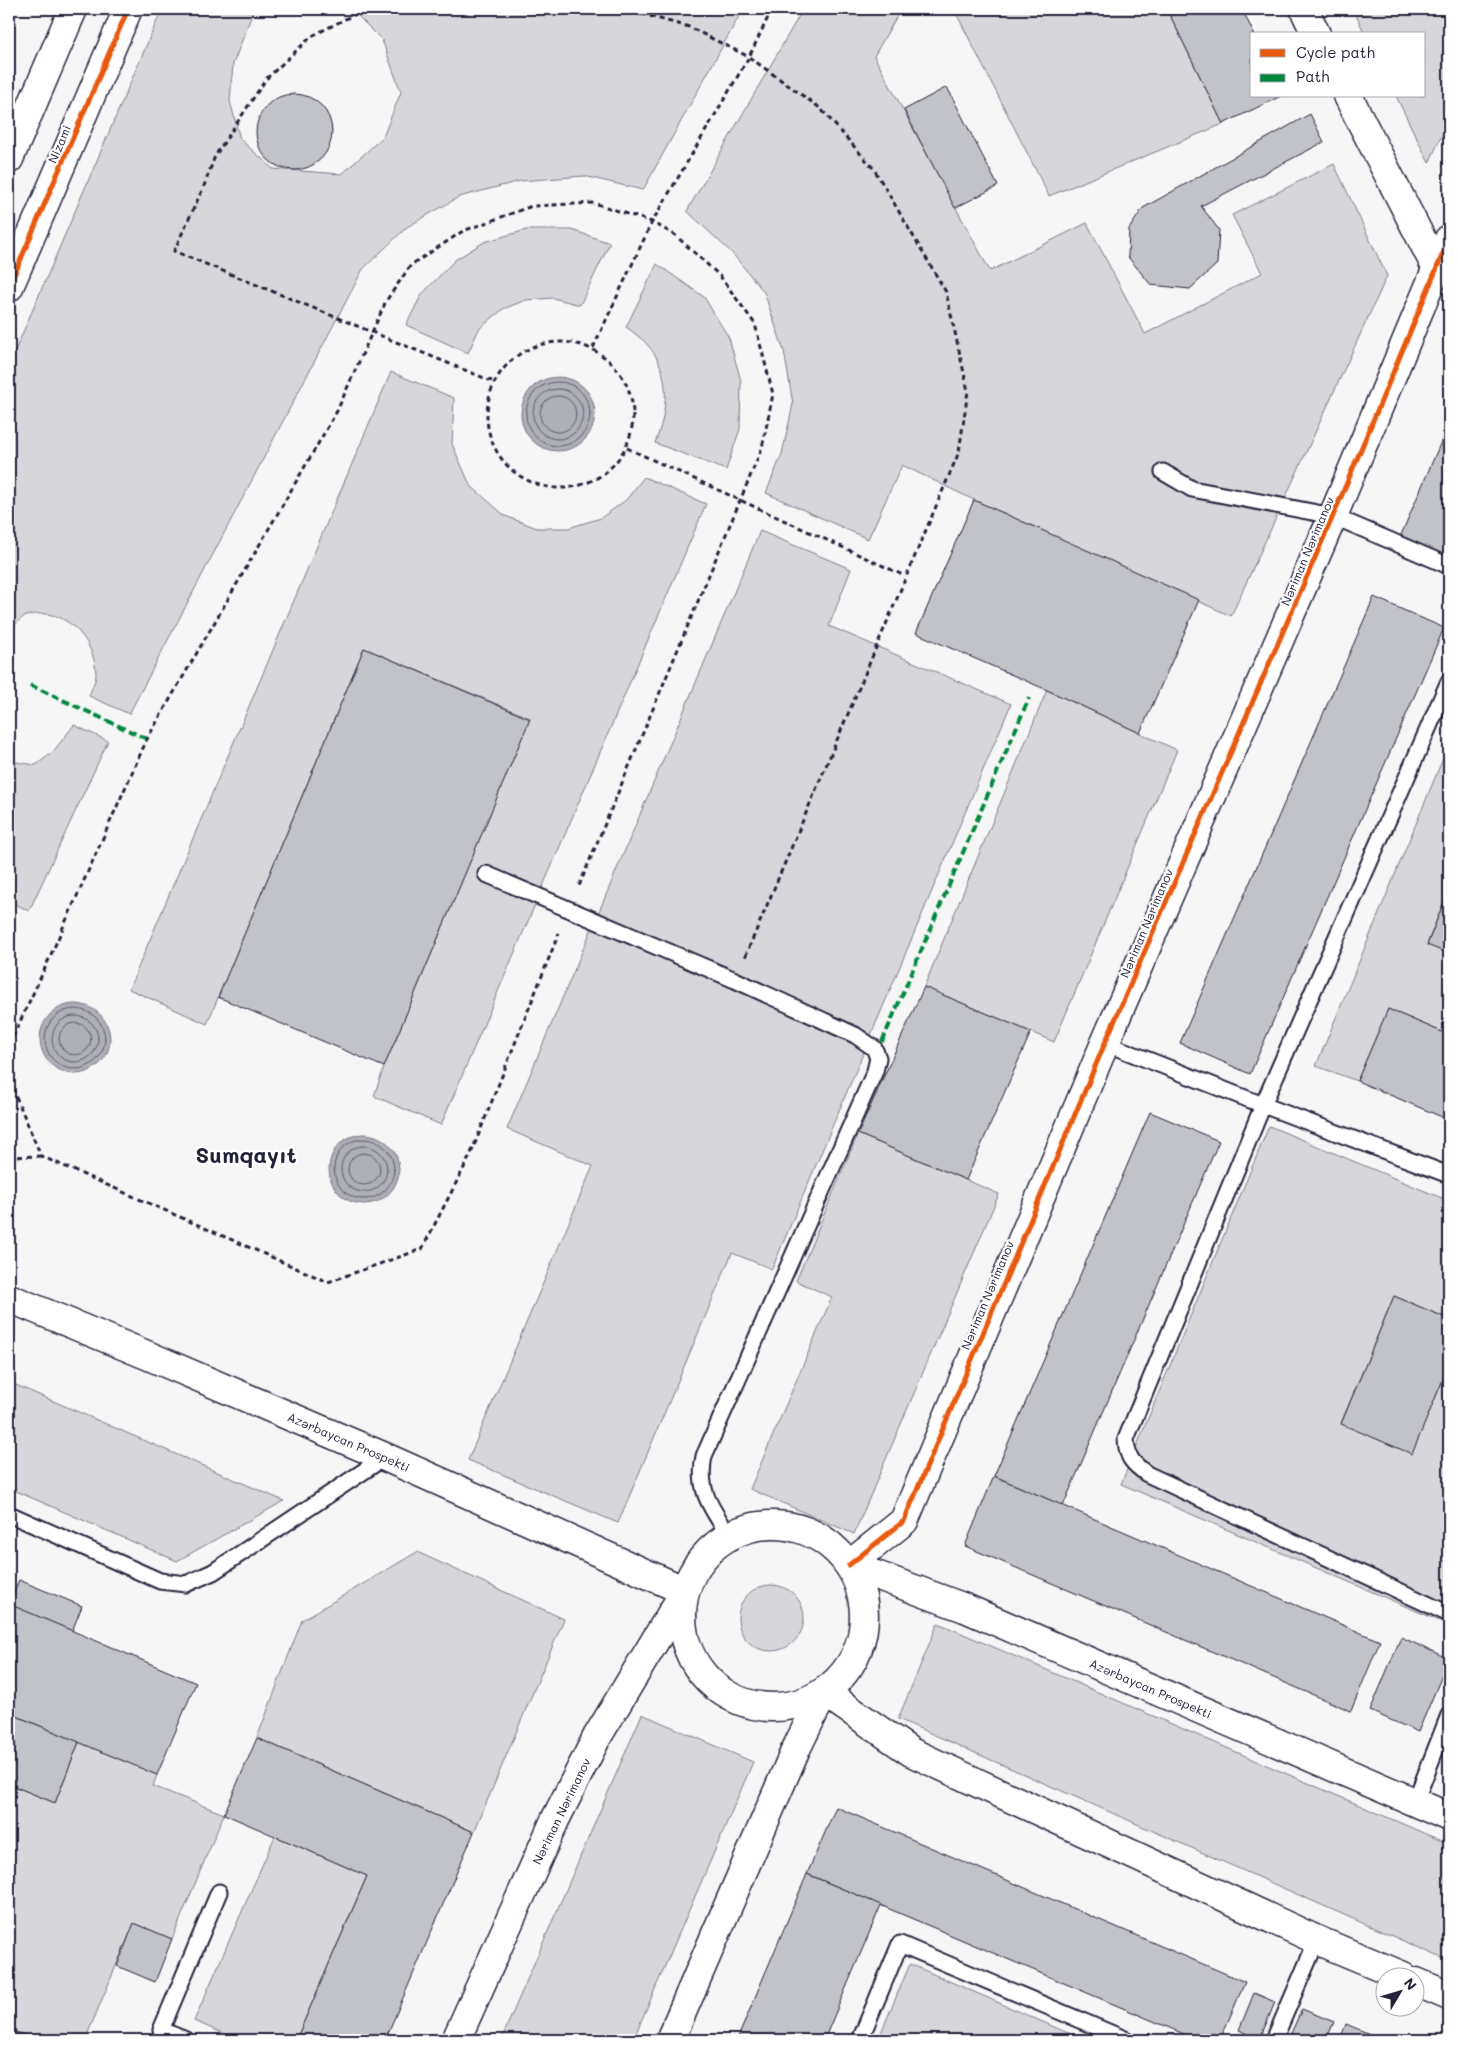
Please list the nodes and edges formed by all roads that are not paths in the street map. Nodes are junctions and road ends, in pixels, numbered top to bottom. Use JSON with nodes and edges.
{"nodes":[{"id":1,"x":73,"y":9,"type":"edge"},
{"id":2,"x":128,"y":9,"type":"edge"},
{"id":3,"x":1304,"y":9,"type":"edge"},
{"id":4,"x":1315,"y":32,"type":"edge"},
{"id":5,"x":1349,"y":98,"type":"edge"},
{"id":6,"x":9,"y":159,"type":"edge"},
{"id":7,"x":1449,"y":239,"type":"edge"},
{"id":8,"x":1436,"y":269,"type":"junction"},
{"id":9,"x":9,"y":287,"type":"edge"},
{"id":10,"x":1163,"y":472,"type":"dead end"},
{"id":11,"x":1333,"y":516,"type":"junction"},
{"id":12,"x":1449,"y":566,"type":"edge"},
{"id":13,"x":1449,"y":681,"type":"edge"},
{"id":14,"x":486,"y":874,"type":"dead end"},
{"id":15,"x":1105,"y":1042,"type":"junction"},
{"id":16,"x":1263,"y":1105,"type":"junction"},
{"id":17,"x":1449,"y":1175,"type":"edge"},
{"id":18,"x":9,"y":1298,"type":"edge"},
{"id":19,"x":385,"y":1457,"type":"junction"},
{"id":20,"x":9,"y":1514,"type":"edge"},
{"id":21,"x":729,"y":1535,"type":"junction"},
{"id":22,"x":849,"y":1565,"type":"junction"},
{"id":23,"x":684,"y":1591,"type":"junction"},
{"id":24,"x":1449,"y":1614,"type":"edge"},
{"id":25,"x":824,"y":1692,"type":"junction"},
{"id":26,"x":1449,"y":1715,"type":"edge"},
{"id":27,"x":1415,"y":1802,"type":"junction"},
{"id":28,"x":1449,"y":1817,"type":"edge"},
{"id":29,"x":218,"y":1892,"type":"dead end"},
{"id":30,"x":1317,"y":1940,"type":"junction"},
{"id":31,"x":1379,"y":1966,"type":"edge"},
{"id":32,"x":1426,"y":1986,"type":"edge"},
{"id":33,"x":1449,"y":1996,"type":"edge"},
{"id":34,"x":186,"y":2040,"type":"edge"},
{"id":35,"x":456,"y":2040,"type":"edge"},
{"id":36,"x":670,"y":2040,"type":"edge"},
{"id":37,"x":860,"y":2040,"type":"edge"},
{"id":38,"x":1127,"y":2040,"type":"edge"},
{"id":39,"x":1274,"y":2040,"type":"edge"}],
"edges":[{"from":1,"to":6,"type":"main road"},
{"from":2,"to":9,"type":"main road","name":"Nizami"},
{"from":3,"to":4,"type":"main road"},
{"from":5,"to":8,"type":"main road"},
{"from":7,"to":8,"type":"main road","name":"Nəriman Nərimanov"},
{"from":8,"to":11,"type":"main road","name":"Nəriman Nərimanov"},
{"from":10,"to":11,"type":"lane"},
{"from":11,"to":12,"type":"lane"},
{"from":11,"to":15,"type":"main road","name":"Nəriman Nərimanov"},
{"from":13,"to":16,"type":"lane"},
{"from":14,"to":21,"type":"lane"},
{"from":15,"to":16,"type":"lane"},
{"from":15,"to":22,"type":"main road","name":"Nəriman Nərimanov"},
{"from":16,"to":17,"type":"lane"},
{"from":16,"to":24,"type":"lane"},
{"from":18,"to":19,"type":"main road","name":"Azərbaycan Prospekti"},
{"from":19,"to":20,"type":"lane"},
{"from":19,"to":23,"type":"main road","name":"Azərbaycan Prospekti"},
{"from":21,"to":22,"type":"main road","name":"Nəriman Nərimanov"},
{"from":21,"to":23,"type":"main road","name":"Nəriman Nərimanov"},
{"from":22,"to":25,"type":"main road"},
{"from":22,"to":27,"type":"main road","name":"Azərbaycan Prospekti"},
{"from":23,"to":25,"type":"main road"},
{"from":23,"to":35,"type":"main road","name":"Nəriman Nərimanov"},
{"from":25,"to":30,"type":"main road"},
{"from":25,"to":36,"type":"main road"},
{"from":26,"to":27,"type":"lane"},
{"from":27,"to":28,"type":"main road","name":"Azərbaycan Prospekti"},
{"from":29,"to":34,"type":"lane"},
{"from":30,"to":31,"type":"main road"},
{"from":30,"to":39,"type":"lane"},
{"from":32,"to":33,"type":"main road"},
{"from":37,"to":38,"type":"lane"}]}
